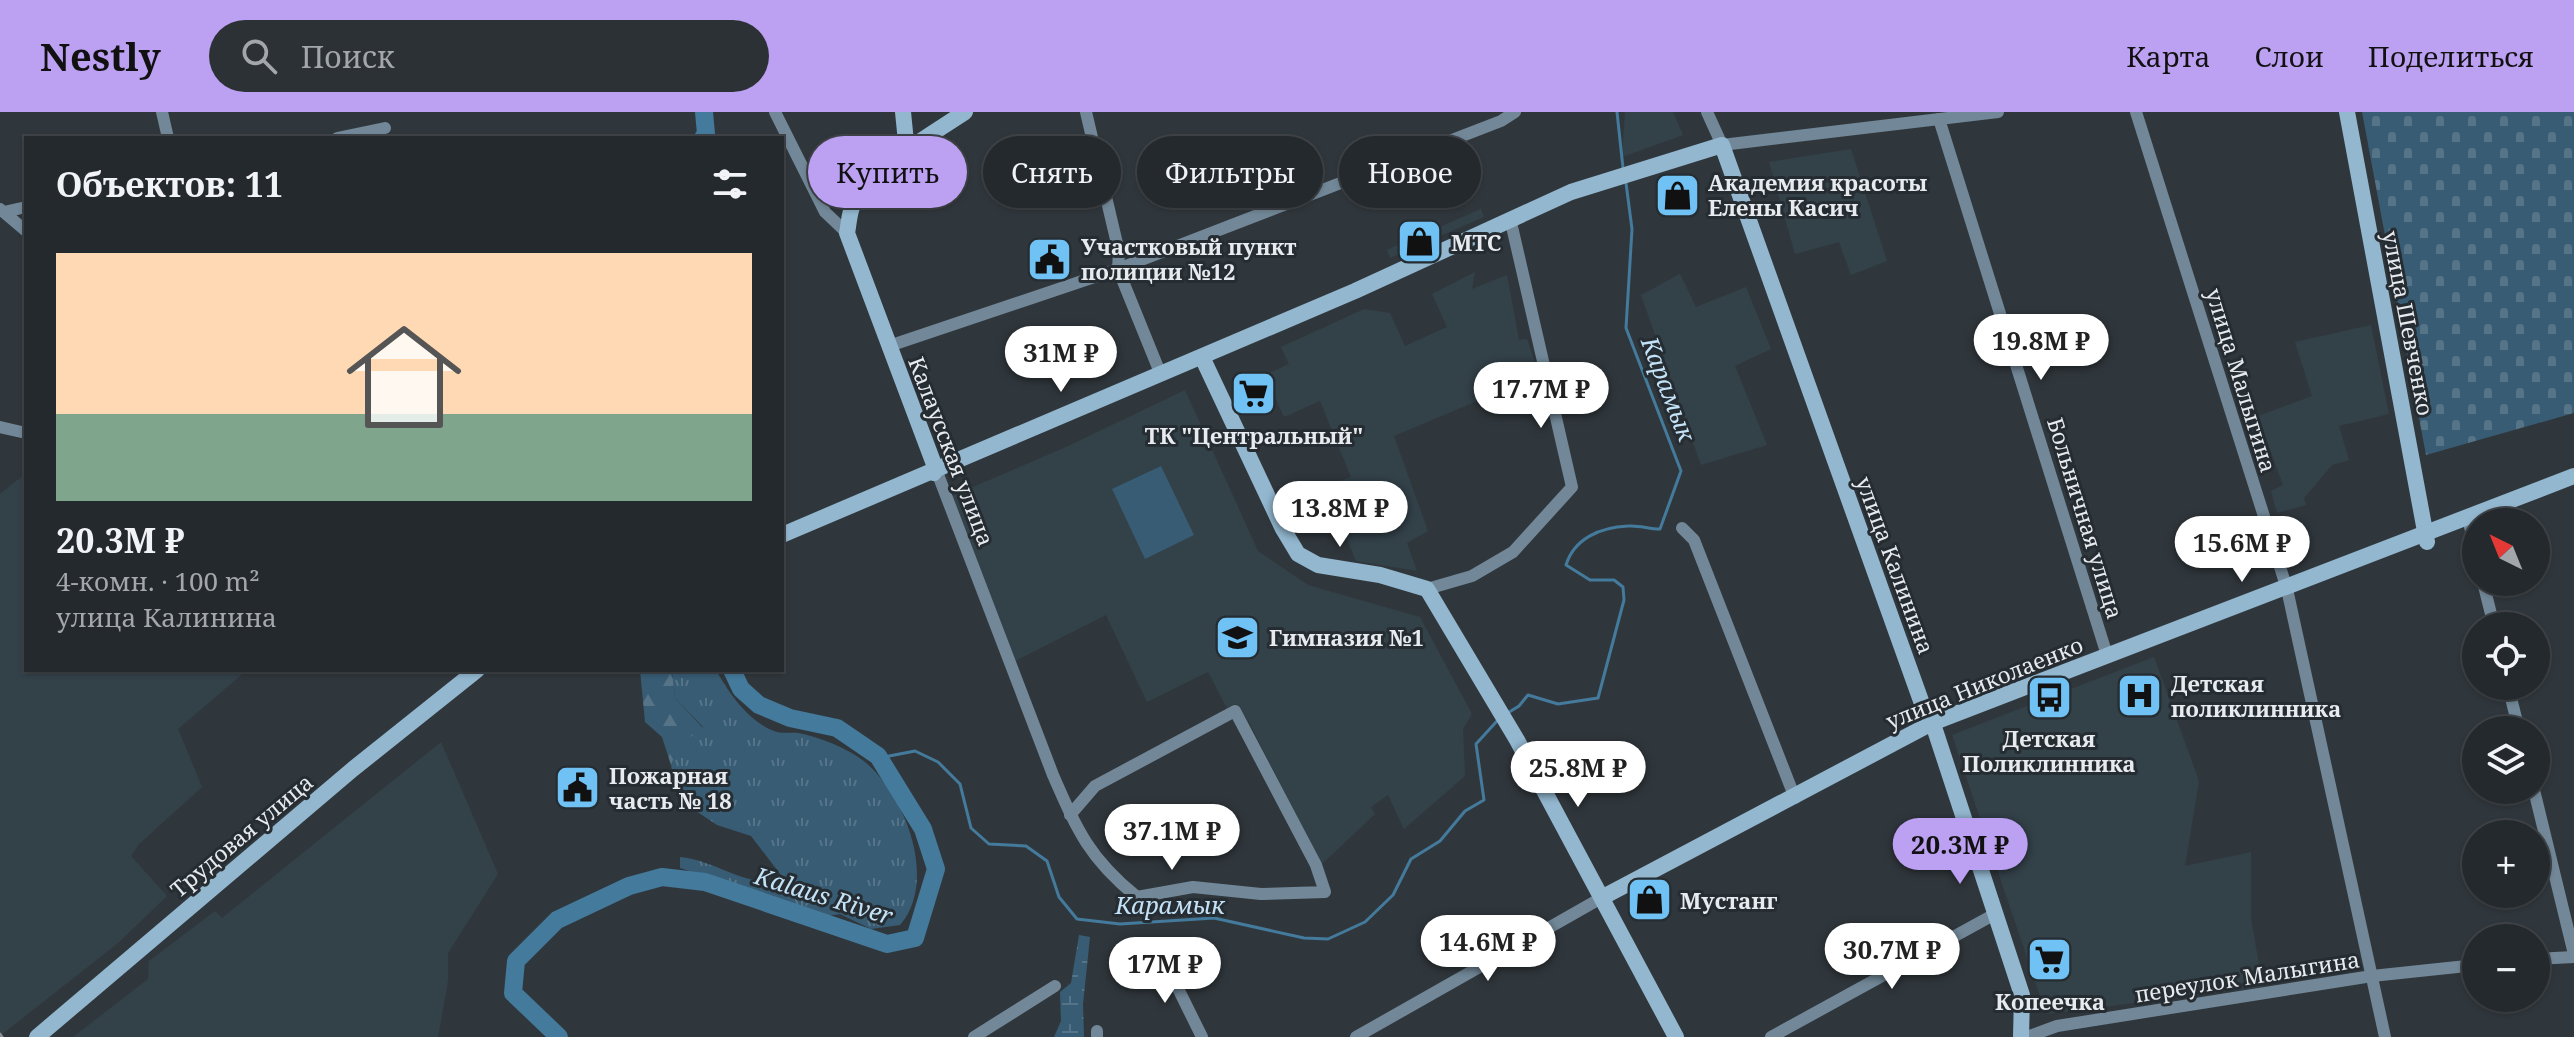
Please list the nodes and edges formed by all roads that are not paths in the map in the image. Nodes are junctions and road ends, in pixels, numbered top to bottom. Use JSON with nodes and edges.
{"nodes":[{"id":1,"x":162,"y":112,"type":"edge"},
{"id":2,"x":775,"y":112,"type":"edge"},
{"id":3,"x":903,"y":112,"type":"edge"},
{"id":4,"x":965,"y":112,"type":"edge"},
{"id":5,"x":1086,"y":112,"type":"edge"},
{"id":6,"x":1515,"y":112,"type":"edge"},
{"id":7,"x":1707,"y":112,"type":"edge"},
{"id":8,"x":1998,"y":112,"type":"edge"},
{"id":9,"x":2136,"y":112,"type":"edge"},
{"id":10,"x":2347,"y":112,"type":"edge"},
{"id":11,"x":1939,"y":119,"type":"junction"},
{"id":12,"x":385,"y":128,"type":"dead end"},
{"id":13,"x":168,"y":136,"type":"edge"},
{"id":14,"x":347,"y":136,"type":"edge"},
{"id":15,"x":905,"y":136,"type":"edge"},
{"id":16,"x":930,"y":136,"type":"edge"},
{"id":17,"x":1722,"y":145,"type":"junction"},
{"id":18,"x":24,"y":207,"type":"edge"},
{"id":19,"x":851,"y":208,"type":"edge"},
{"id":20,"x":2,"y":211,"type":"edge"},
{"id":21,"x":1510,"y":218,"type":"junction"},
{"id":22,"x":24,"y":229,"type":"edge"},
{"id":23,"x":847,"y":233,"type":"junction"},
{"id":24,"x":1118,"y":269,"type":"junction"},
{"id":25,"x":889,"y":346,"type":"junction"},
{"id":26,"x":1202,"y":357,"type":"junction"},
{"id":27,"x":1161,"y":375,"type":"junction"},
{"id":28,"x":0,"y":427,"type":"edge"},
{"id":29,"x":24,"y":433,"type":"edge"},
{"id":30,"x":935,"y":471,"type":"junction"},
{"id":31,"x":2574,"y":476,"type":"edge"},
{"id":32,"x":2574,"y":483,"type":"edge"},
{"id":33,"x":2504,"y":508,"type":"edge"},
{"id":34,"x":2509,"y":508,"type":"edge"},
{"id":35,"x":2462,"y":526,"type":"edge"},
{"id":36,"x":1682,"y":528,"type":"dead end"},
{"id":37,"x":784,"y":536,"type":"edge"},
{"id":38,"x":2426,"y":538,"type":"junction"},
{"id":39,"x":1427,"y":589,"type":"junction"},
{"id":40,"x":2286,"y":592,"type":"junction"},
{"id":41,"x":2107,"y":655,"type":"junction"},
{"id":42,"x":474,"y":672,"type":"edge"},
{"id":43,"x":1926,"y":725,"type":"junction"},
{"id":44,"x":1795,"y":798,"type":"junction"},
{"id":45,"x":2537,"y":804,"type":"edge"},
{"id":46,"x":1070,"y":815,"type":"junction"},
{"id":47,"x":1603,"y":897,"type":"junction"},
{"id":48,"x":1993,"y":915,"type":"junction"},
{"id":49,"x":1162,"y":956,"type":"dead end"},
{"id":50,"x":2574,"y":956,"type":"edge"},
{"id":51,"x":2550,"y":958,"type":"edge"},
{"id":52,"x":2462,"y":966,"type":"edge"},
{"id":53,"x":2372,"y":976,"type":"junction"},
{"id":54,"x":1055,"y":986,"type":"dead end"},
{"id":55,"x":37,"y":1037,"type":"edge"},
{"id":56,"x":974,"y":1037,"type":"edge"},
{"id":57,"x":1202,"y":1037,"type":"edge"},
{"id":58,"x":1356,"y":1037,"type":"edge"},
{"id":59,"x":1676,"y":1037,"type":"edge"},
{"id":60,"x":1771,"y":1037,"type":"edge"},
{"id":61,"x":2021,"y":1037,"type":"edge"},
{"id":62,"x":2385,"y":1037,"type":"edge"}],
"edges":[{"from":1,"to":13,"type":"street"},
{"from":2,"to":23,"type":"street","name":"Калаусская улица"},
{"from":3,"to":15,"type":"main road"},
{"from":4,"to":16,"type":"main road"},
{"from":5,"to":24,"type":"street"},
{"from":6,"to":24,"type":"street"},
{"from":7,"to":17,"type":"street","name":"улица Калинина"},
{"from":8,"to":11,"type":"street"},
{"from":9,"to":40,"type":"street","name":"улица Малыгина"},
{"from":10,"to":38,"type":"main road","name":"улица Шевченко"},
{"from":11,"to":17,"type":"street"},
{"from":11,"to":41,"type":"street","name":"Больничная улица"},
{"from":12,"to":14,"type":"street"},
{"from":17,"to":21,"type":"main road"},
{"from":17,"to":43,"type":"main road","name":"улица Калинина"},
{"from":18,"to":20,"type":"street"},
{"from":19,"to":23,"type":"main road"},
{"from":20,"to":22,"type":"street"},
{"from":21,"to":26,"type":"main road"},
{"from":21,"to":39,"type":"street"},
{"from":23,"to":25,"type":"main road","name":"Калаусская улица"},
{"from":24,"to":25,"type":"street"},
{"from":24,"to":27,"type":"street"},
{"from":25,"to":30,"type":"main road","name":"Калаусская улица"},
{"from":26,"to":27,"type":"main road"},
{"from":26,"to":39,"type":"main road"},
{"from":27,"to":30,"type":"main road"},
{"from":28,"to":29,"type":"street"},
{"from":30,"to":37,"type":"main road"},
{"from":30,"to":46,"type":"street","name":"Калаусская улица"},
{"from":31,"to":33,"type":"main road","name":"улица Николаенко"},
{"from":32,"to":34,"type":"main road","name":"улица Николаенко"},
{"from":35,"to":38,"type":"main road","name":"улица Николаенко"},
{"from":36,"to":44,"type":"street"},
{"from":38,"to":40,"type":"main road","name":"улица Николаенко"},
{"from":39,"to":47,"type":"main road"},
{"from":40,"to":41,"type":"main road","name":"улица Николаенко"},
{"from":40,"to":43,"type":"main road","name":"улица Николаенко"},
{"from":40,"to":53,"type":"street","name":"улица Малыгина"},
{"from":41,"to":43,"type":"main road","name":"улица Николаенко"},
{"from":42,"to":55,"type":"main road","name":"Трудовая улица"},
{"from":43,"to":44,"type":"main road","name":"улица Николаенко"},
{"from":43,"to":48,"type":"main road","name":"улица Калинина"},
{"from":44,"to":47,"type":"main road","name":"улица Николаенко"},
{"from":45,"to":50,"type":"street"},
{"from":46,"to":46,"type":"street","name":"Калаусская улица"},
{"from":47,"to":58,"type":"street","name":"улица Николаенко"},
{"from":47,"to":59,"type":"main road"},
{"from":48,"to":60,"type":"street"},
{"from":48,"to":61,"type":"main road","name":"улица Калинина"},
{"from":49,"to":57,"type":"street"},
{"from":50,"to":51,"type":"street"},
{"from":52,"to":53,"type":"street","name":"переулок Малыгина"},
{"from":53,"to":61,"type":"street","name":"переулок Малыгина"},
{"from":53,"to":62,"type":"street","name":"улица Малыгина"},
{"from":54,"to":56,"type":"street"}]}
